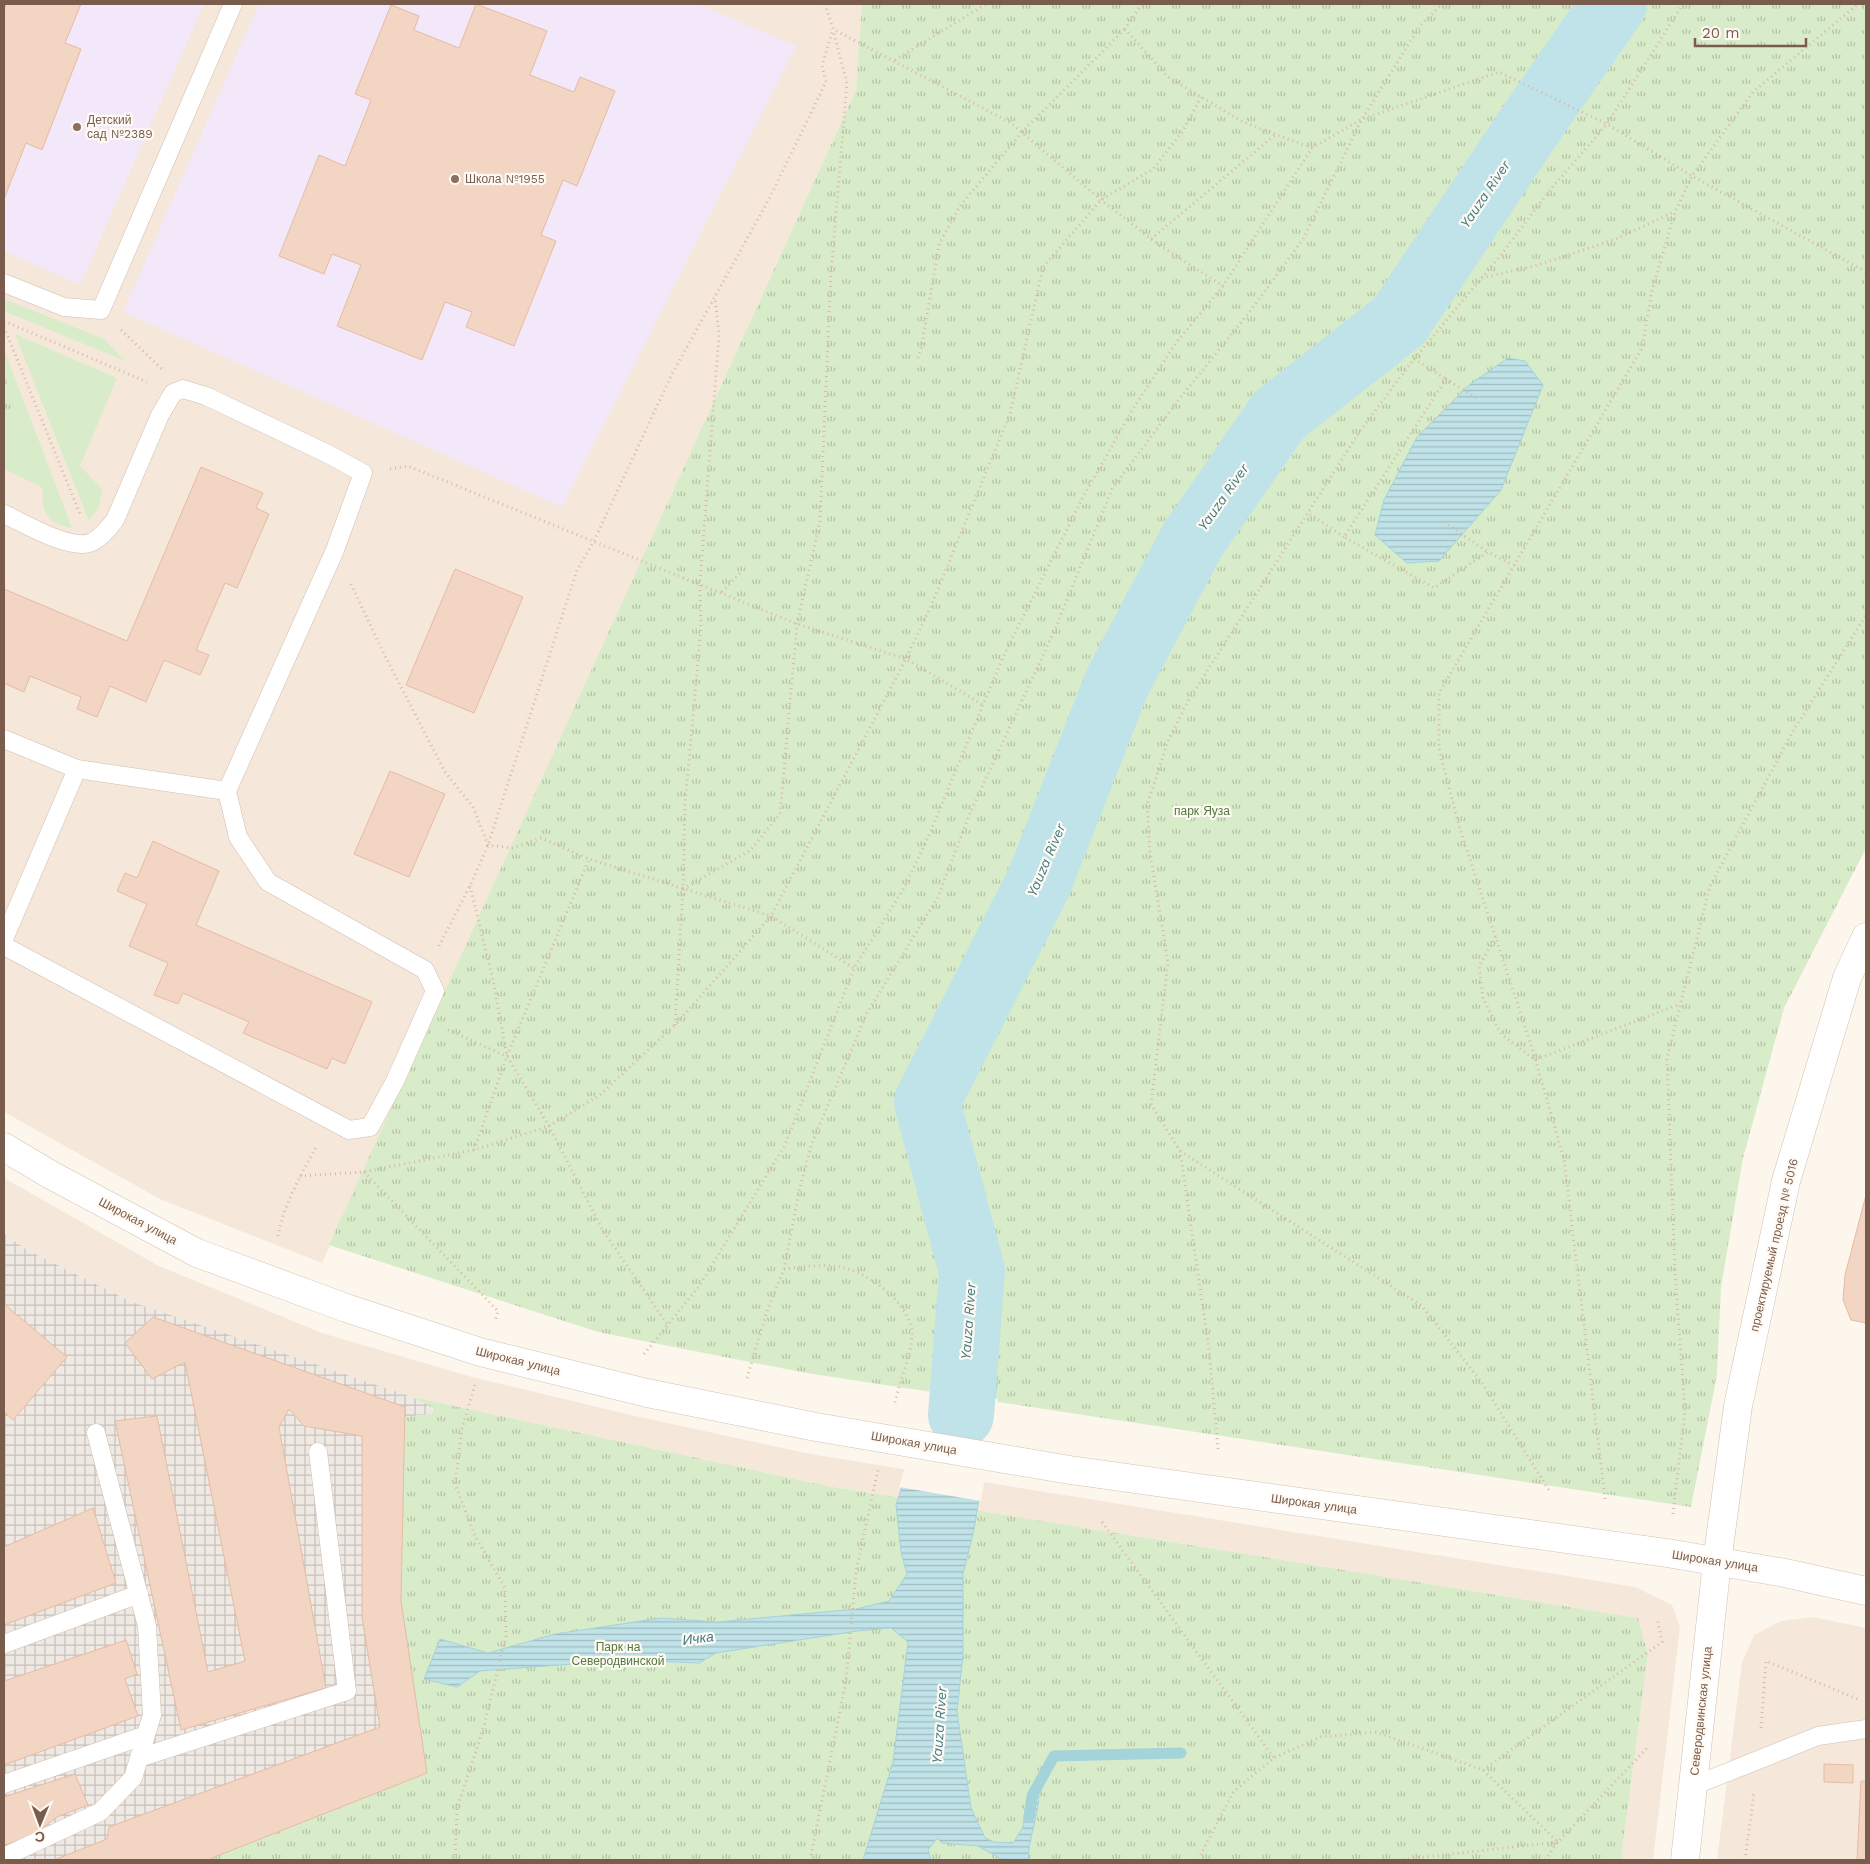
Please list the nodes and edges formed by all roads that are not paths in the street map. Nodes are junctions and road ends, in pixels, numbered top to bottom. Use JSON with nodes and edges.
{"nodes":[{"id":1,"x":233,"y":4,"type":"edge"},
{"id":2,"x":4,"y":283,"type":"edge"},
{"id":3,"x":4,"y":514,"type":"edge"},
{"id":4,"x":4,"y":739,"type":"edge"},
{"id":5,"x":77,"y":769,"type":"junction"},
{"id":6,"x":228,"y":791,"type":"junction"},
{"id":7,"x":1866,"y":937,"type":"edge"},
{"id":8,"x":4,"y":939,"type":"edge"},
{"id":9,"x":4,"y":946,"type":"edge"},
{"id":10,"x":4,"y":1146,"type":"edge"},
{"id":11,"x":96,"y":1433,"type":"dead end"},
{"id":12,"x":318,"y":1452,"type":"dead end"},
{"id":13,"x":1717,"y":1562,"type":"junction"},
{"id":14,"x":1866,"y":1591,"type":"edge"},
{"id":15,"x":138,"y":1594,"type":"junction"},
{"id":16,"x":4,"y":1644,"type":"edge"},
{"id":17,"x":1866,"y":1729,"type":"edge"},
{"id":18,"x":146,"y":1735,"type":"junction"},
{"id":19,"x":139,"y":1758,"type":"junction"},
{"id":20,"x":4,"y":1784,"type":"edge"},
{"id":21,"x":1693,"y":1786,"type":"junction"},
{"id":22,"x":4,"y":1857,"type":"edge"},
{"id":23,"x":1685,"y":1860,"type":"edge"}],
"edges":[{"from":1,"to":2,"type":"lane"},
{"from":3,"to":6,"type":"lane"},
{"from":4,"to":5,"type":"lane"},
{"from":5,"to":6,"type":"lane"},
{"from":5,"to":8,"type":"lane"},
{"from":6,"to":9,"type":"lane"},
{"from":7,"to":13,"type":"main road","name":"проектируемый проезд № 5016"},
{"from":10,"to":13,"type":"main road","name":"Широкая улица"},
{"from":11,"to":15,"type":"lane"},
{"from":12,"to":19,"type":"lane"},
{"from":13,"to":14,"type":"main road","name":"Широкая улица"},
{"from":13,"to":21,"type":"main road","name":"Северодвинская улица"},
{"from":15,"to":16,"type":"lane"},
{"from":15,"to":18,"type":"lane"},
{"from":17,"to":21,"type":"lane"},
{"from":18,"to":19,"type":"lane"},
{"from":18,"to":20,"type":"lane"},
{"from":19,"to":22,"type":"lane"},
{"from":21,"to":23,"type":"main road","name":"Северодвинская улица"}]}
